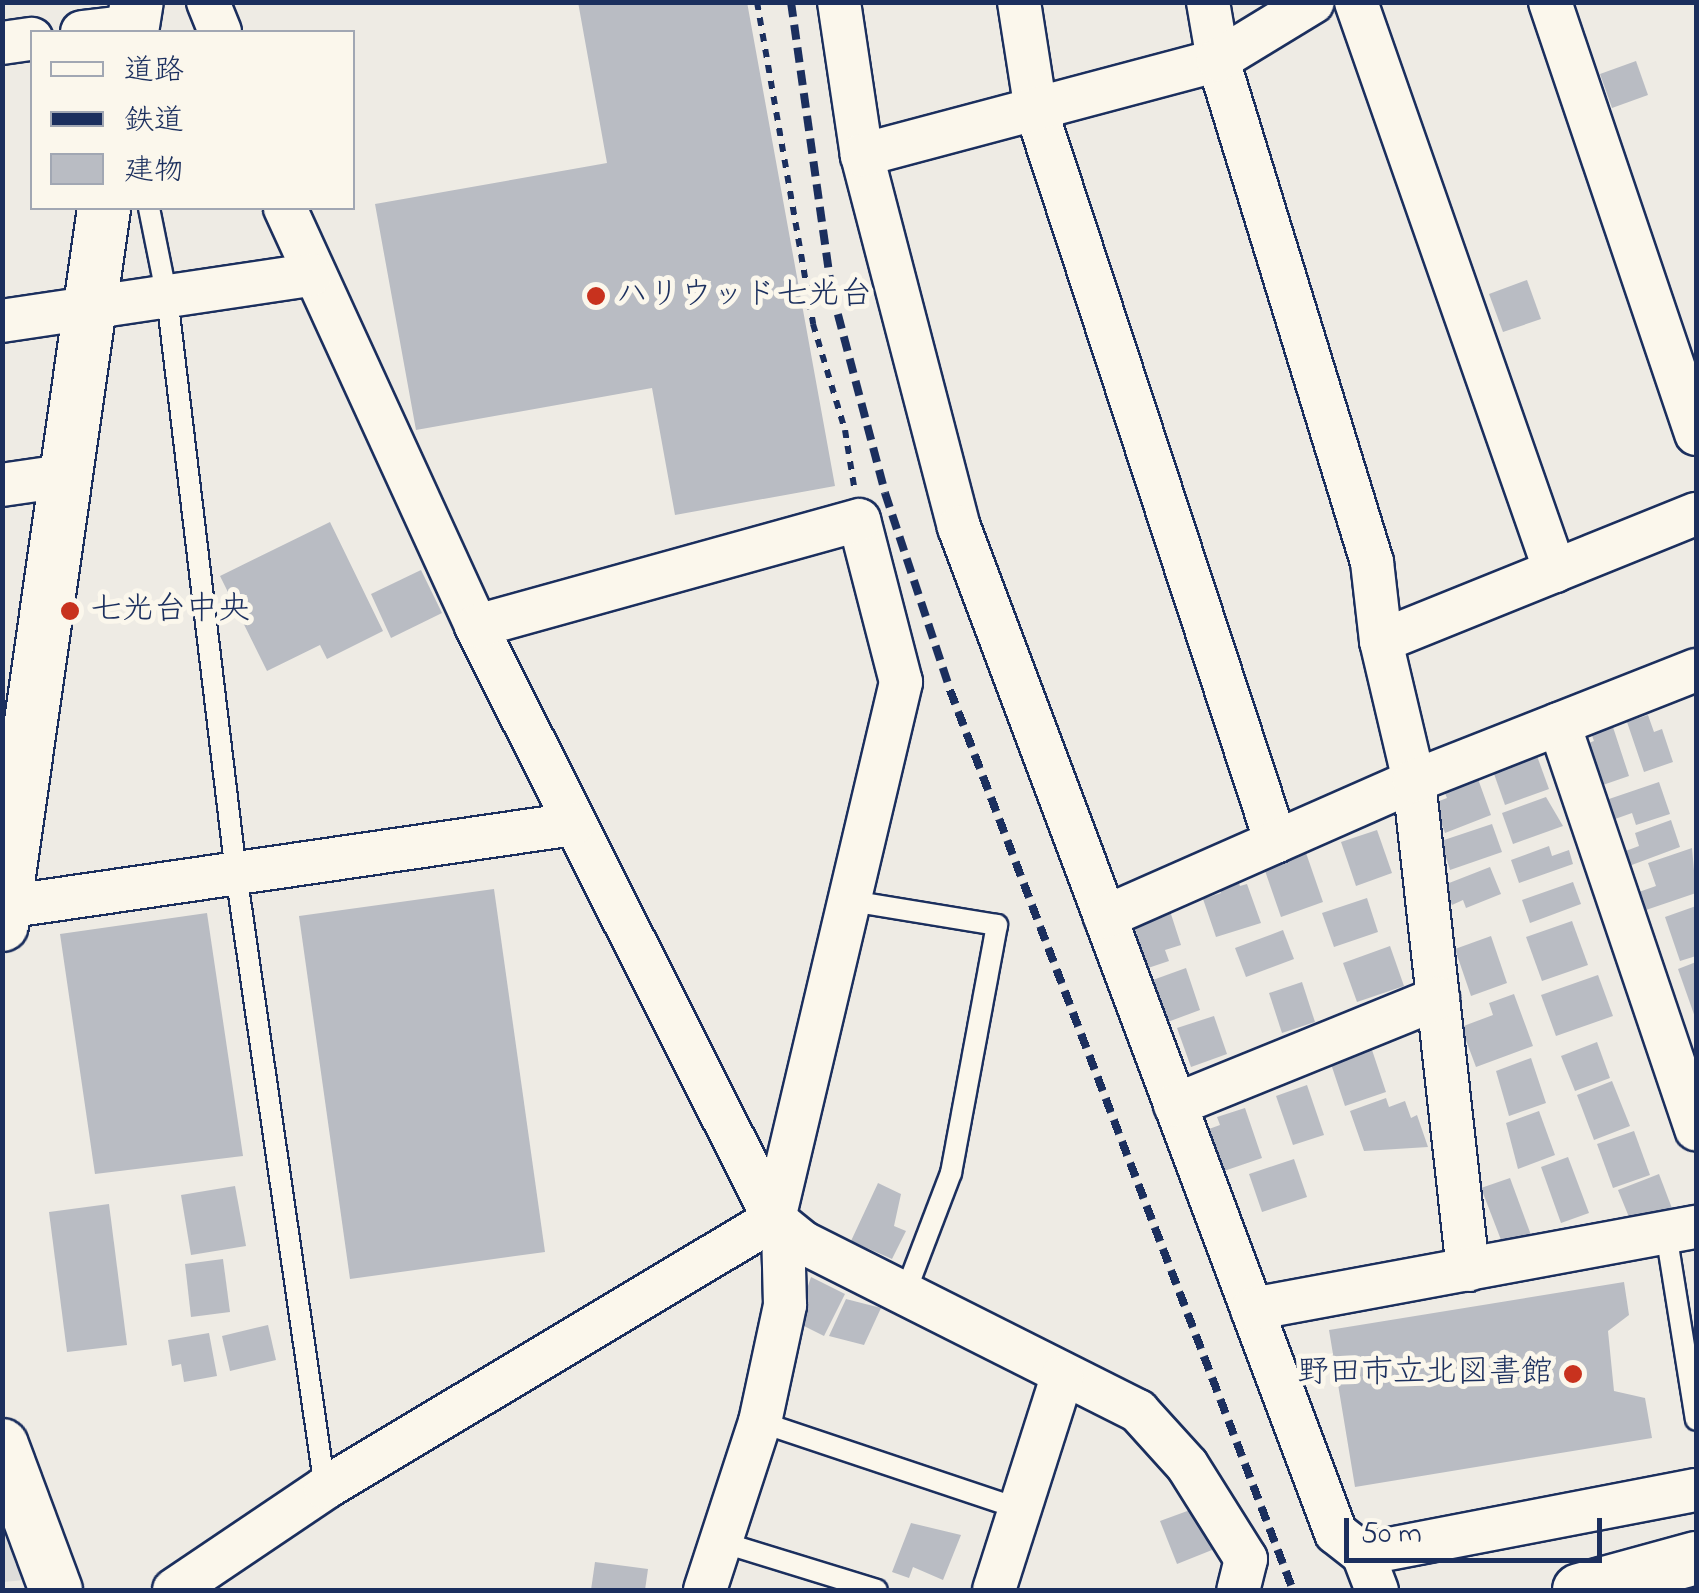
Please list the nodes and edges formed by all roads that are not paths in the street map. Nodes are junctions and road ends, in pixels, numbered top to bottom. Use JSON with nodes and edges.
{"nodes":[{"id":1,"x":208,"y":2,"type":"edge"},
{"id":2,"x":839,"y":2,"type":"edge"},
{"id":3,"x":1019,"y":2,"type":"edge"},
{"id":4,"x":1208,"y":2,"type":"edge"},
{"id":5,"x":1313,"y":2,"type":"edge"},
{"id":6,"x":1356,"y":2,"type":"edge"},
{"id":7,"x":1550,"y":2,"type":"edge"},
{"id":8,"x":134,"y":20,"type":"edge"},
{"id":9,"x":91,"y":30,"type":"edge"},
{"id":10,"x":219,"y":30,"type":"edge"},
{"id":11,"x":30,"y":39,"type":"edge"},
{"id":12,"x":2,"y":43,"type":"edge"},
{"id":13,"x":1218,"y":60,"type":"junction"},
{"id":14,"x":1036,"y":110,"type":"junction"},
{"id":15,"x":862,"y":154,"type":"junction"},
{"id":16,"x":104,"y":210,"type":"edge"},
{"id":17,"x":149,"y":210,"type":"edge"},
{"id":18,"x":287,"y":210,"type":"edge"},
{"id":19,"x":311,"y":275,"type":"junction"},
{"id":20,"x":167,"y":297,"type":"junction"},
{"id":21,"x":86,"y":309,"type":"junction"},
{"id":22,"x":2,"y":321,"type":"edge"},
{"id":23,"x":1696,"y":434,"type":"edge"},
{"id":24,"x":64,"y":476,"type":"junction"},
{"id":25,"x":2,"y":485,"type":"edge"},
{"id":26,"x":1696,"y":514,"type":"edge"},
{"id":27,"x":1555,"y":571,"type":"junction"},
{"id":28,"x":476,"y":626,"type":"junction"},
{"id":29,"x":1381,"y":641,"type":"junction"},
{"id":30,"x":1696,"y":670,"type":"edge"},
{"id":31,"x":1558,"y":724,"type":"junction"},
{"id":32,"x":1414,"y":781,"type":"junction"},
{"id":33,"x":572,"y":824,"type":"junction"},
{"id":34,"x":1276,"y":842,"type":"junction"},
{"id":35,"x":236,"y":873,"type":"junction"},
{"id":36,"x":851,"y":901,"type":"junction"},
{"id":37,"x":4,"y":914,"type":"edge"},
{"id":38,"x":1105,"y":918,"type":"junction"},
{"id":39,"x":1438,"y":998,"type":"junction"},
{"id":40,"x":1176,"y":1105,"type":"junction"},
{"id":41,"x":1696,"y":1129,"type":"edge"},
{"id":42,"x":778,"y":1223,"type":"junction"},
{"id":43,"x":1681,"y":1230,"type":"edge"},
{"id":44,"x":1468,"y":1270,"type":"junction"},
{"id":45,"x":904,"y":1296,"type":"junction"},
{"id":46,"x":1252,"y":1309,"type":"junction"},
{"id":47,"x":1062,"y":1378,"type":"junction"},
{"id":48,"x":1696,"y":1420,"type":"edge"},
{"id":49,"x":760,"y":1422,"type":"junction"},
{"id":50,"x":2,"y":1445,"type":"edge"},
{"id":51,"x":325,"y":1488,"type":"junction"},
{"id":52,"x":1696,"y":1490,"type":"edge"},
{"id":53,"x":1020,"y":1509,"type":"junction"},
{"id":54,"x":721,"y":1542,"type":"junction"},
{"id":55,"x":1696,"y":1558,"type":"edge"},
{"id":56,"x":1370,"y":1572,"type":"edge"},
{"id":57,"x":56,"y":1590,"type":"edge"},
{"id":58,"x":174,"y":1590,"type":"edge"},
{"id":59,"x":705,"y":1590,"type":"edge"},
{"id":60,"x":876,"y":1590,"type":"edge"},
{"id":61,"x":994,"y":1590,"type":"edge"},
{"id":62,"x":1236,"y":1590,"type":"edge"},
{"id":63,"x":1579,"y":1590,"type":"edge"}],
"edges":[{"from":1,"to":10,"type":"street"},
{"from":2,"to":15,"type":"street"},
{"from":3,"to":14,"type":"street"},
{"from":4,"to":13,"type":"street"},
{"from":5,"to":13,"type":"street"},
{"from":6,"to":27,"type":"street"},
{"from":7,"to":23,"type":"street"},
{"from":8,"to":9,"type":"street"},
{"from":11,"to":12,"type":"street"},
{"from":13,"to":14,"type":"street"},
{"from":13,"to":29,"type":"street"},
{"from":14,"to":15,"type":"street"},
{"from":14,"to":34,"type":"street"},
{"from":15,"to":38,"type":"street"},
{"from":16,"to":21,"type":"street"},
{"from":17,"to":20,"type":"lane"},
{"from":18,"to":19,"type":"street"},
{"from":19,"to":20,"type":"street"},
{"from":19,"to":28,"type":"street"},
{"from":20,"to":21,"type":"street"},
{"from":20,"to":35,"type":"lane"},
{"from":21,"to":22,"type":"street"},
{"from":21,"to":24,"type":"street"},
{"from":24,"to":25,"type":"street"},
{"from":24,"to":37,"type":"street"},
{"from":26,"to":27,"type":"street"},
{"from":27,"to":29,"type":"street"},
{"from":28,"to":33,"type":"street"},
{"from":28,"to":36,"type":"street"},
{"from":29,"to":32,"type":"street"},
{"from":30,"to":31,"type":"street"},
{"from":31,"to":32,"type":"street"},
{"from":31,"to":41,"type":"street"},
{"from":32,"to":34,"type":"street"},
{"from":32,"to":39,"type":"street"},
{"from":33,"to":35,"type":"street"},
{"from":33,"to":42,"type":"street"},
{"from":34,"to":38,"type":"street"},
{"from":35,"to":37,"type":"street"},
{"from":35,"to":51,"type":"lane"},
{"from":36,"to":42,"type":"street"},
{"from":36,"to":45,"type":"lane"},
{"from":38,"to":40,"type":"street"},
{"from":39,"to":40,"type":"street"},
{"from":39,"to":44,"type":"street"},
{"from":40,"to":46,"type":"street"},
{"from":42,"to":45,"type":"street"},
{"from":42,"to":49,"type":"street"},
{"from":42,"to":51,"type":"street"},
{"from":43,"to":44,"type":"street"},
{"from":43,"to":48,"type":"lane"},
{"from":44,"to":46,"type":"street"},
{"from":45,"to":47,"type":"street"},
{"from":46,"to":56,"type":"street"},
{"from":47,"to":53,"type":"street"},
{"from":47,"to":62,"type":"street"},
{"from":49,"to":53,"type":"lane"},
{"from":49,"to":54,"type":"street"},
{"from":50,"to":57,"type":"street"},
{"from":51,"to":58,"type":"street"},
{"from":52,"to":56,"type":"street"},
{"from":53,"to":61,"type":"street"},
{"from":54,"to":59,"type":"street"},
{"from":54,"to":60,"type":"lane"},
{"from":55,"to":63,"type":"street"}]}
